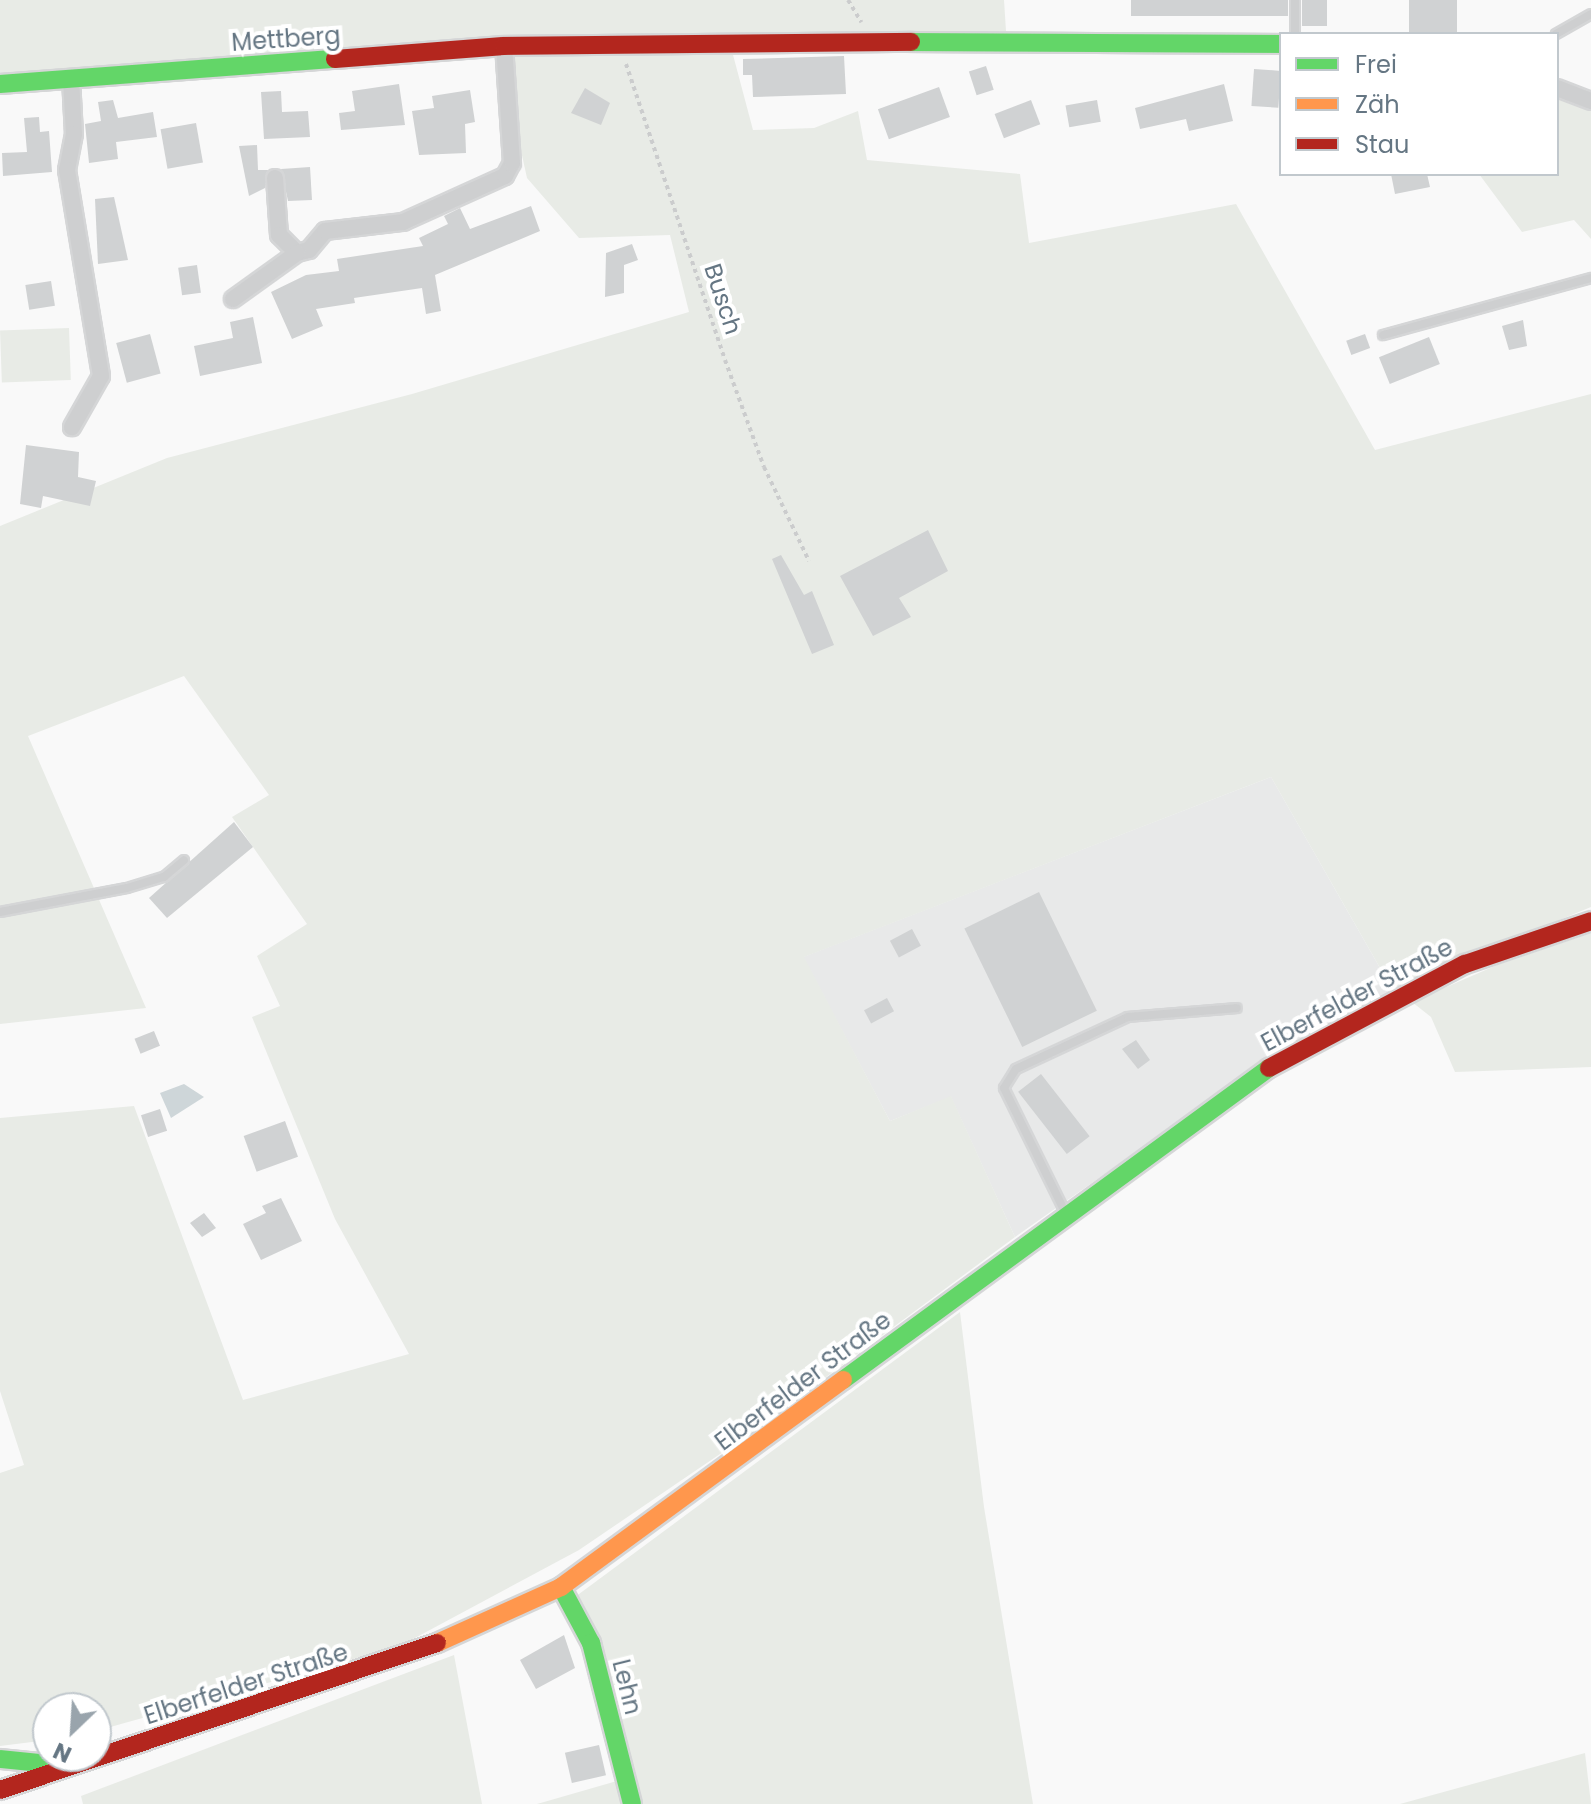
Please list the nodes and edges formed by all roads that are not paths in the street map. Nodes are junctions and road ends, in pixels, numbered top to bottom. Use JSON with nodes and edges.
{"nodes":[{"id":1,"x":1295,"y":0,"type":"edge"},
{"id":2,"x":1591,"y":14,"type":"edge"},
{"id":3,"x":1295,"y":32,"type":"edge"},
{"id":4,"x":1559,"y":32,"type":"edge"},
{"id":5,"x":1279,"y":44,"type":"edge"},
{"id":6,"x":504,"y":46,"type":"junction"},
{"id":7,"x":71,"y":79,"type":"junction"},
{"id":8,"x":0,"y":84,"type":"edge"},
{"id":9,"x":1559,"y":89,"type":"edge"},
{"id":10,"x":1591,"y":101,"type":"edge"},
{"id":11,"x":275,"y":178,"type":"dead end"},
{"id":12,"x":297,"y":253,"type":"junction"},
{"id":13,"x":1591,"y":278,"type":"edge"},
{"id":14,"x":233,"y":299,"type":"dead end"},
{"id":15,"x":1383,"y":335,"type":"dead end"},
{"id":16,"x":72,"y":427,"type":"dead end"},
{"id":17,"x":184,"y":860,"type":"dead end"},
{"id":18,"x":0,"y":912,"type":"edge"},
{"id":19,"x":1591,"y":921,"type":"edge"},
{"id":20,"x":1237,"y":1008,"type":"dead end"},
{"id":21,"x":1066,"y":1213,"type":"junction"},
{"id":22,"x":561,"y":1587,"type":"junction"},
{"id":23,"x":112,"y":1752,"type":"edge"},
{"id":24,"x":0,"y":1759,"type":"edge"},
{"id":25,"x":32,"y":1762,"type":"edge"},
{"id":26,"x":52,"y":1772,"type":"edge"},
{"id":27,"x":0,"y":1790,"type":"edge"},
{"id":28,"x":632,"y":1804,"type":"edge"}],
"edges":[{"from":1,"to":3,"type":"lane"},
{"from":2,"to":4,"type":"lane"},
{"from":5,"to":6,"type":"main road","name":"Mettberg"},
{"from":6,"to":7,"type":"main road","name":"Mettberg"},
{"from":6,"to":12,"type":"street"},
{"from":7,"to":8,"type":"main road","name":"Mettberg"},
{"from":7,"to":16,"type":"street"},
{"from":9,"to":10,"type":"street"},
{"from":11,"to":12,"type":"street"},
{"from":12,"to":14,"type":"street"},
{"from":13,"to":15,"type":"lane"},
{"from":17,"to":18,"type":"lane"},
{"from":19,"to":21,"type":"main road","name":"Elberfelder Straße"},
{"from":20,"to":21,"type":"lane"},
{"from":21,"to":22,"type":"main road","name":"Elberfelder Straße"},
{"from":22,"to":23,"type":"main road","name":"Elberfelder Straße"},
{"from":22,"to":28,"type":"main road","name":"Lehn"},
{"from":24,"to":25,"type":"main road"},
{"from":26,"to":27,"type":"main road","name":"Elberfelder Straße"}]}
